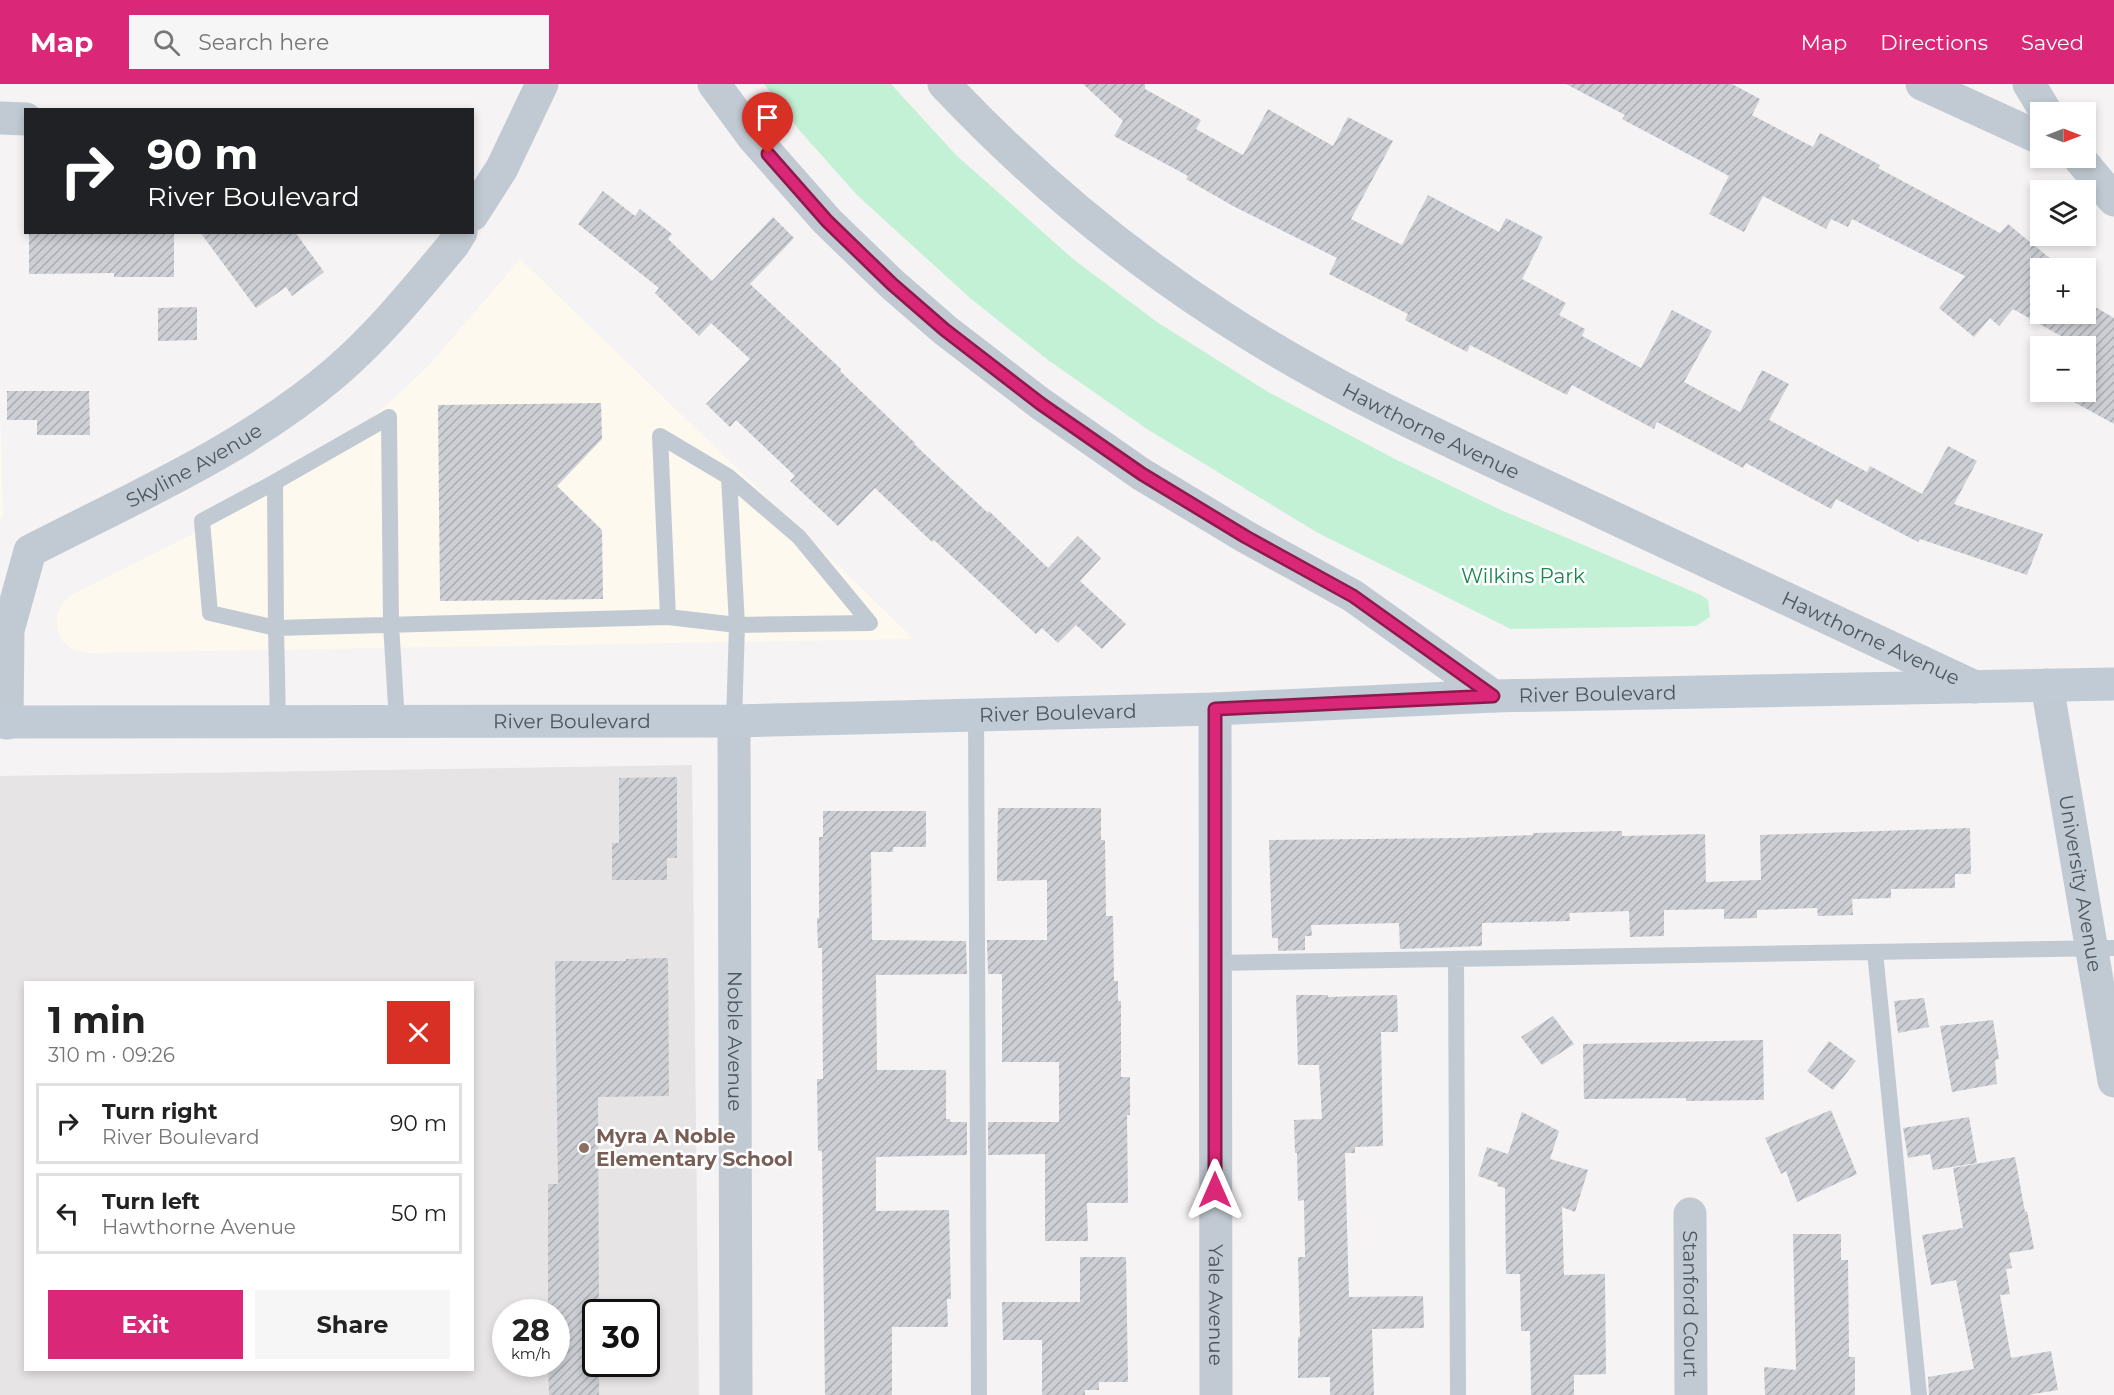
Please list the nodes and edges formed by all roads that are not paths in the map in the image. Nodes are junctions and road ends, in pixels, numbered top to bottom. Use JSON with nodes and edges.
{"nodes":[{"id":1,"x":542,"y":84,"type":"edge"},
{"id":2,"x":714,"y":84,"type":"edge"},
{"id":3,"x":944,"y":84,"type":"edge"},
{"id":4,"x":1922,"y":84,"type":"edge"},
{"id":5,"x":2029,"y":84,"type":"edge"},
{"id":6,"x":2040,"y":102,"type":"edge"},
{"id":7,"x":0,"y":118,"type":"edge"},
{"id":8,"x":24,"y":119,"type":"edge"},
{"id":9,"x":2030,"y":133,"type":"edge"},
{"id":10,"x":2087,"y":168,"type":"edge"},
{"id":11,"x":2114,"y":200,"type":"edge"},
{"id":12,"x":474,"y":212,"type":"edge"},
{"id":13,"x":451,"y":237,"type":"edge"},
{"id":14,"x":729,"y":477,"type":"junction"},
{"id":15,"x":275,"y":482,"type":"junction"},
{"id":16,"x":668,"y":617,"type":"junction"},
{"id":17,"x":391,"y":624,"type":"junction"},
{"id":18,"x":737,"y":625,"type":"junction"},
{"id":19,"x":276,"y":628,"type":"junction"},
{"id":20,"x":2114,"y":684,"type":"edge"},
{"id":21,"x":2047,"y":685,"type":"junction"},
{"id":22,"x":1975,"y":687,"type":"junction"},
{"id":23,"x":1493,"y":696,"type":"junction"},
{"id":24,"x":1215,"y":709,"type":"junction"},
{"id":25,"x":976,"y":715,"type":"junction"},
{"id":26,"x":734,"y":721,"type":"junction"},
{"id":27,"x":4,"y":722,"type":"edge"},
{"id":28,"x":278,"y":722,"type":"junction"},
{"id":29,"x":397,"y":722,"type":"junction"},
{"id":30,"x":2103,"y":948,"type":"edge"},
{"id":31,"x":1875,"y":952,"type":"junction"},
{"id":32,"x":1455,"y":959,"type":"junction"},
{"id":33,"x":1215,"y":963,"type":"junction"},
{"id":34,"x":2114,"y":1081,"type":"edge"},
{"id":35,"x":1690,"y":1214,"type":"dead end"},
{"id":36,"x":735,"y":1395,"type":"edge"},
{"id":37,"x":979,"y":1395,"type":"edge"},
{"id":38,"x":1216,"y":1395,"type":"edge"},
{"id":39,"x":1458,"y":1395,"type":"edge"},
{"id":40,"x":1691,"y":1395,"type":"edge"},
{"id":41,"x":1919,"y":1395,"type":"edge"}],
"edges":[{"from":1,"to":12,"type":"street"},
{"from":2,"to":23,"type":"street"},
{"from":3,"to":22,"type":"street","name":"Hawthorne Avenue"},
{"from":4,"to":9,"type":"street"},
{"from":5,"to":6,"type":"street"},
{"from":7,"to":8,"type":"street"},
{"from":10,"to":11,"type":"street"},
{"from":13,"to":27,"type":"street","name":"Skyline Avenue"},
{"from":14,"to":16,"type":"lane"},
{"from":14,"to":18,"type":"lane"},
{"from":14,"to":18,"type":"lane"},
{"from":15,"to":17,"type":"lane"},
{"from":15,"to":19,"type":"lane"},
{"from":15,"to":19,"type":"lane"},
{"from":16,"to":17,"type":"lane"},
{"from":16,"to":18,"type":"lane"},
{"from":17,"to":19,"type":"lane"},
{"from":17,"to":29,"type":"lane"},
{"from":18,"to":26,"type":"lane"},
{"from":19,"to":28,"type":"lane"},
{"from":20,"to":21,"type":"main road","name":"River Boulevard"},
{"from":21,"to":22,"type":"main road","name":"River Boulevard"},
{"from":21,"to":30,"type":"street","name":"University Avenue"},
{"from":22,"to":23,"type":"main road","name":"River Boulevard"},
{"from":23,"to":24,"type":"main road","name":"River Boulevard"},
{"from":24,"to":25,"type":"main road","name":"River Boulevard"},
{"from":24,"to":33,"type":"street","name":"Yale Avenue"},
{"from":25,"to":26,"type":"main road","name":"River Boulevard"},
{"from":25,"to":37,"type":"lane"},
{"from":26,"to":29,"type":"main road","name":"River Boulevard"},
{"from":26,"to":36,"type":"street","name":"Noble Avenue"},
{"from":27,"to":28,"type":"main road","name":"River Boulevard"},
{"from":28,"to":29,"type":"main road","name":"River Boulevard"},
{"from":30,"to":31,"type":"lane"},
{"from":30,"to":34,"type":"street","name":"University Avenue"},
{"from":31,"to":32,"type":"lane"},
{"from":31,"to":41,"type":"lane"},
{"from":32,"to":33,"type":"lane"},
{"from":32,"to":39,"type":"lane"},
{"from":33,"to":38,"type":"street","name":"Yale Avenue"},
{"from":35,"to":40,"type":"street","name":"Stanford Court"}]}
